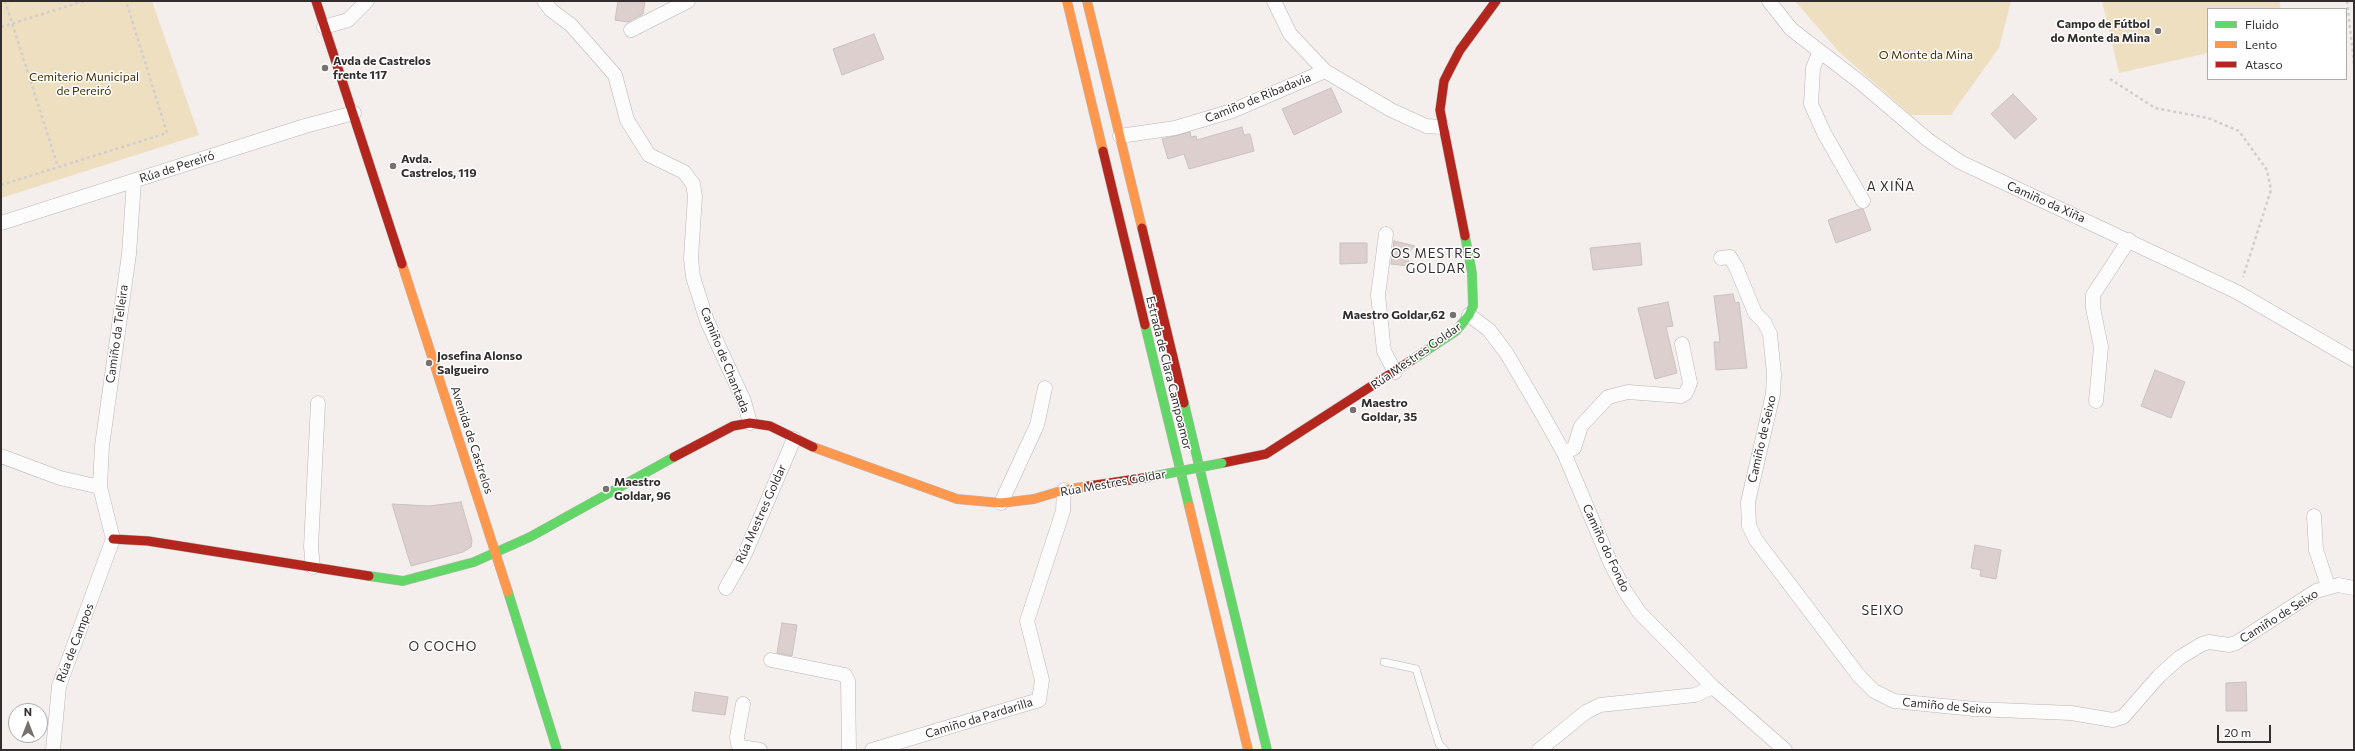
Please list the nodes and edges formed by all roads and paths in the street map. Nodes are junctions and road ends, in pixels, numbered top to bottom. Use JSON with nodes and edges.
{"nodes":[{"id":1,"x":5,"y":1,"type":"edge"},
{"id":2,"x":84,"y":1,"type":"edge"},
{"id":3,"x":126,"y":1,"type":"edge"},
{"id":4,"x":316,"y":1,"type":"edge"},
{"id":5,"x":367,"y":1,"type":"edge"},
{"id":6,"x":544,"y":1,"type":"edge"},
{"id":7,"x":688,"y":1,"type":"edge"},
{"id":8,"x":1067,"y":1,"type":"edge"},
{"id":9,"x":1087,"y":1,"type":"edge"},
{"id":10,"x":1274,"y":1,"type":"edge"},
{"id":11,"x":1496,"y":1,"type":"edge"},
{"id":12,"x":1769,"y":1,"type":"edge"},
{"id":13,"x":2347,"y":1,"type":"edge"},
{"id":14,"x":12,"y":23,"type":"junction"},
{"id":15,"x":1,"y":27,"type":"edge"},
{"id":16,"x":324,"y":27,"type":"junction"},
{"id":17,"x":631,"y":30,"type":"dead end"},
{"id":18,"x":1819,"y":53,"type":"junction"},
{"id":19,"x":2354,"y":64,"type":"edge"},
{"id":20,"x":1326,"y":71,"type":"junction"},
{"id":21,"x":2110,"y":79,"type":"dead end"},
{"id":22,"x":354,"y":113,"type":"junction"},
{"id":23,"x":1442,"y":127,"type":"junction"},
{"id":24,"x":1120,"y":136,"type":"junction"},
{"id":25,"x":58,"y":167,"type":"junction"},
{"id":26,"x":134,"y":180,"type":"junction"},
{"id":27,"x":1,"y":185,"type":"edge"},
{"id":28,"x":1863,"y":201,"type":"dead end"},
{"id":29,"x":1,"y":223,"type":"edge"},
{"id":30,"x":1386,"y":234,"type":"dead end"},
{"id":31,"x":2129,"y":240,"type":"junction"},
{"id":32,"x":1721,"y":258,"type":"dead end"},
{"id":33,"x":2237,"y":292,"type":"junction"},
{"id":34,"x":1470,"y":315,"type":"junction"},
{"id":35,"x":1682,"y":344,"type":"dead end"},
{"id":36,"x":2354,"y":360,"type":"edge"},
{"id":37,"x":1395,"y":372,"type":"junction"},
{"id":38,"x":1044,"y":388,"type":"dead end"},
{"id":39,"x":2096,"y":400,"type":"dead end"},
{"id":40,"x":318,"y":403,"type":"dead end"},
{"id":41,"x":750,"y":423,"type":"junction"},
{"id":42,"x":794,"y":439,"type":"junction"},
{"id":43,"x":1564,"y":453,"type":"junction"},
{"id":44,"x":1,"y":456,"type":"edge"},
{"id":45,"x":100,"y":487,"type":"junction"},
{"id":46,"x":1064,"y":490,"type":"junction"},
{"id":47,"x":1001,"y":503,"type":"junction"},
{"id":48,"x":2314,"y":516,"type":"dead end"},
{"id":49,"x":113,"y":538,"type":"junction"},
{"id":50,"x":496,"y":552,"type":"junction"},
{"id":51,"x":313,"y":567,"type":"junction"},
{"id":52,"x":2328,"y":586,"type":"junction"},
{"id":53,"x":726,"y":588,"type":"dead end"},
{"id":54,"x":2354,"y":588,"type":"edge"},
{"id":55,"x":771,"y":660,"type":"dead end"},
{"id":56,"x":1384,"y":662,"type":"dead end"},
{"id":57,"x":1713,"y":687,"type":"junction"},
{"id":58,"x":743,"y":704,"type":"dead end"},
{"id":59,"x":53,"y":750,"type":"edge"},
{"id":60,"x":557,"y":750,"type":"edge"},
{"id":61,"x":760,"y":750,"type":"edge"},
{"id":62,"x":849,"y":750,"type":"edge"},
{"id":63,"x":872,"y":750,"type":"edge"},
{"id":64,"x":1248,"y":750,"type":"edge"},
{"id":65,"x":1267,"y":750,"type":"edge"},
{"id":66,"x":1445,"y":750,"type":"edge"},
{"id":67,"x":1539,"y":750,"type":"edge"},
{"id":68,"x":1785,"y":750,"type":"edge"}],
"edges":[{"from":1,"to":14,"type":"path"},
{"from":2,"to":14,"type":"path"},
{"from":3,"to":25,"type":"path"},
{"from":4,"to":16,"type":"main road","name":"Avenida de Castrelos"},
{"from":5,"to":16,"type":"street"},
{"from":6,"to":41,"type":"street","name":"Camiño de Chantada"},
{"from":7,"to":17,"type":"street"},
{"from":8,"to":64,"type":"main road","name":"Estrada de Clara Campoamor"},
{"from":9,"to":24,"type":"main road","name":"Estrada de Clara Campoamor"},
{"from":10,"to":20,"type":"street","name":"Camiño de Ribadavia"},
{"from":11,"to":23,"type":"main road","name":"Rúa Mestres Goldar"},
{"from":12,"to":18,"type":"street","name":"Camiño da Xiña"},
{"from":13,"to":19,"type":"path"},
{"from":14,"to":15,"type":"path"},
{"from":14,"to":25,"type":"path"},
{"from":16,"to":22,"type":"main road","name":"Avenida de Castrelos"},
{"from":18,"to":28,"type":"street"},
{"from":18,"to":31,"type":"street","name":"Camiño da Xiña"},
{"from":20,"to":23,"type":"street","name":"Camiño de Ribadavia"},
{"from":20,"to":24,"type":"street","name":"Camiño de Ribadavia"},
{"from":21,"to":33,"type":"path"},
{"from":22,"to":26,"type":"street","name":"Rúa de Pereiró"},
{"from":22,"to":50,"type":"main road","name":"Avenida de Castrelos"},
{"from":23,"to":34,"type":"main road","name":"Rúa Mestres Goldar"},
{"from":24,"to":65,"type":"main road","name":"Estrada de Clara Campoamor"},
{"from":25,"to":27,"type":"path"},
{"from":26,"to":29,"type":"street","name":"Rúa de Pereiró"},
{"from":26,"to":45,"type":"street","name":"Camiño da Telleira"},
{"from":30,"to":37,"type":"street"},
{"from":31,"to":33,"type":"street","name":"Camiño da Xiña"},
{"from":31,"to":39,"type":"street"},
{"from":32,"to":52,"type":"street","name":"Camiño de Seixo"},
{"from":33,"to":36,"type":"street","name":"Camiño da Xiña"},
{"from":34,"to":37,"type":"main road","name":"Rúa Mestres Goldar"},
{"from":34,"to":43,"type":"street","name":"Camiño do Fondo"},
{"from":35,"to":43,"type":"street"},
{"from":37,"to":46,"type":"main road","name":"Rúa Mestres Goldar","bridge":true},
{"from":38,"to":47,"type":"street"},
{"from":40,"to":51,"type":"street"},
{"from":41,"to":42,"type":"main road","name":"Rúa Mestres Goldar"},
{"from":41,"to":50,"type":"main road","name":"Rúa Mestres Goldar"},
{"from":42,"to":47,"type":"main road","name":"Rúa Mestres Goldar"},
{"from":42,"to":53,"type":"street","name":"Rúa Mestres Goldar"},
{"from":43,"to":57,"type":"street","name":"Camiño do Fondo"},
{"from":44,"to":45,"type":"street"},
{"from":45,"to":49,"type":"street","name":"Camiño da Telleira"},
{"from":46,"to":47,"type":"main road","name":"Rúa Mestres Goldar"},
{"from":46,"to":63,"type":"street","name":"Camiño da Pardarilla"},
{"from":48,"to":52,"type":"street"},
{"from":49,"to":51,"type":"main road"},
{"from":49,"to":59,"type":"street","name":"Rúa de Campos"},
{"from":50,"to":51,"type":"main road"},
{"from":50,"to":60,"type":"main road","name":"Avenida de Castrelos"},
{"from":52,"to":54,"type":"street","name":"Camiño de Seixo"},
{"from":55,"to":62,"type":"street"},
{"from":56,"to":66,"type":"lane"},
{"from":57,"to":67,"type":"street"},
{"from":57,"to":68,"type":"street","name":"Camiño do Fondo"},
{"from":58,"to":61,"type":"street"}]}
